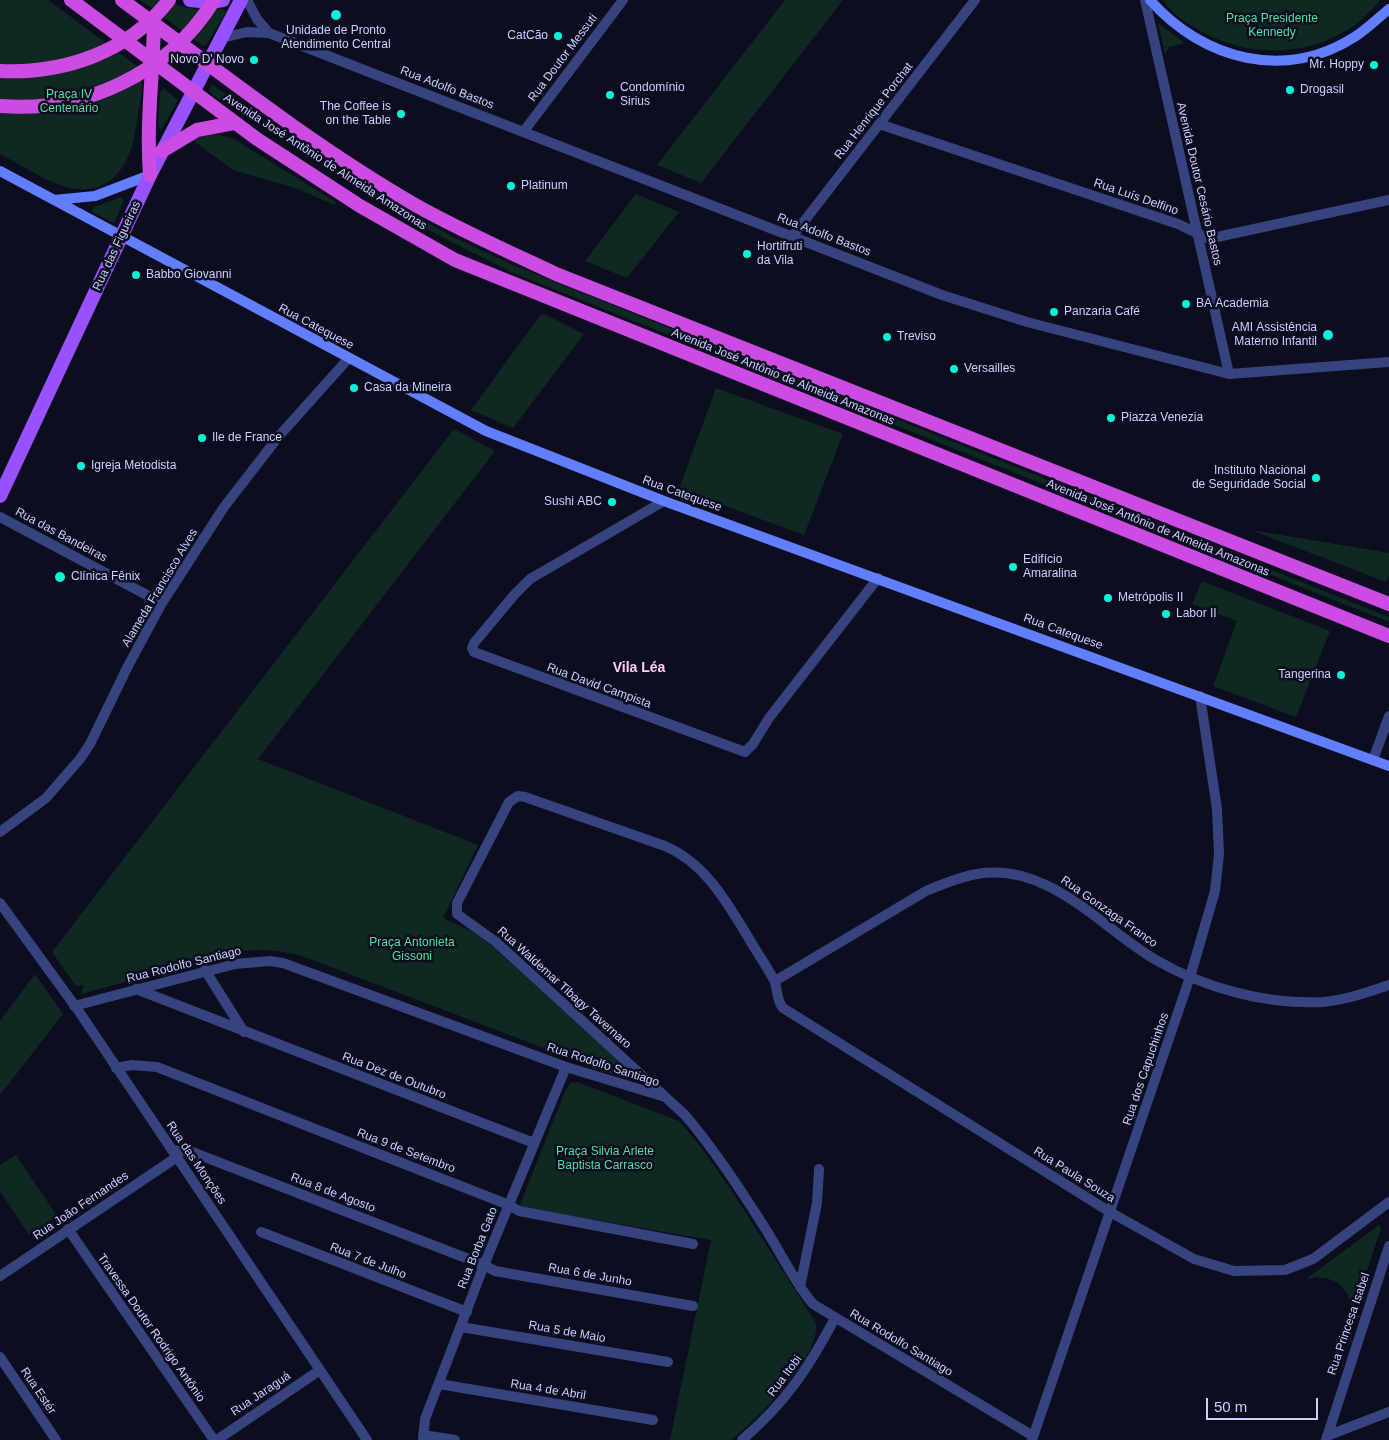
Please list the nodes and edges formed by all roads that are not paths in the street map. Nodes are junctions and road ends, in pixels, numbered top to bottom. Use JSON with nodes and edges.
{"nodes":[{"id":1,"x":71,"y":0,"type":"edge"},
{"id":2,"x":122,"y":0,"type":"edge"},
{"id":3,"x":169,"y":0,"type":"edge"},
{"id":4,"x":190,"y":0,"type":"edge"},
{"id":5,"x":214,"y":0,"type":"edge"},
{"id":6,"x":223,"y":0,"type":"edge"},
{"id":7,"x":241,"y":0,"type":"edge"},
{"id":8,"x":247,"y":0,"type":"edge"},
{"id":9,"x":623,"y":0,"type":"edge"},
{"id":10,"x":975,"y":0,"type":"edge"},
{"id":11,"x":1145,"y":0,"type":"edge"},
{"id":12,"x":1150,"y":0,"type":"edge"},
{"id":13,"x":1389,"y":9,"type":"edge"},
{"id":14,"x":154,"y":24,"type":"junction"},
{"id":15,"x":269,"y":33,"type":"junction"},
{"id":16,"x":222,"y":38,"type":"junction"},
{"id":17,"x":153,"y":62,"type":"junction"},
{"id":18,"x":208,"y":64,"type":"junction"},
{"id":19,"x":0,"y":71,"type":"edge"},
{"id":20,"x":193,"y":93,"type":"junction"},
{"id":21,"x":0,"y":106,"type":"edge"},
{"id":22,"x":234,"y":123,"type":"junction"},
{"id":23,"x":879,"y":124,"type":"junction"},
{"id":24,"x":524,"y":131,"type":"junction"},
{"id":25,"x":162,"y":151,"type":"junction"},
{"id":26,"x":0,"y":171,"type":"edge"},
{"id":27,"x":150,"y":175,"type":"junction"},
{"id":28,"x":52,"y":200,"type":"junction"},
{"id":29,"x":1389,"y":200,"type":"edge"},
{"id":30,"x":1198,"y":234,"type":"junction"},
{"id":31,"x":792,"y":236,"type":"junction"},
{"id":32,"x":122,"y":237,"type":"junction"},
{"id":33,"x":348,"y":359,"type":"junction"},
{"id":34,"x":1389,"y":362,"type":"edge"},
{"id":35,"x":1229,"y":374,"type":"junction"},
{"id":36,"x":0,"y":496,"type":"edge"},
{"id":37,"x":664,"y":501,"type":"junction"},
{"id":38,"x":0,"y":517,"type":"edge"},
{"id":39,"x":878,"y":578,"type":"junction"},
{"id":40,"x":162,"y":603,"type":"junction"},
{"id":41,"x":1389,"y":604,"type":"edge"},
{"id":42,"x":1389,"y":636,"type":"edge"},
{"id":43,"x":1200,"y":696,"type":"junction"},
{"id":44,"x":1389,"y":716,"type":"edge"},
{"id":45,"x":1373,"y":760,"type":"junction"},
{"id":46,"x":1389,"y":766,"type":"edge"},
{"id":47,"x":0,"y":832,"type":"edge"},
{"id":48,"x":0,"y":903,"type":"edge"},
{"id":49,"x":205,"y":970,"type":"junction"},
{"id":50,"x":1190,"y":977,"type":"junction"},
{"id":51,"x":775,"y":982,"type":"junction"},
{"id":52,"x":1389,"y":985,"type":"edge"},
{"id":53,"x":136,"y":989,"type":"junction"},
{"id":54,"x":74,"y":1006,"type":"junction"},
{"id":55,"x":244,"y":1032,"type":"junction"},
{"id":56,"x":116,"y":1068,"type":"junction"},
{"id":57,"x":566,"y":1068,"type":"junction"},
{"id":58,"x":665,"y":1097,"type":"junction"},
{"id":59,"x":534,"y":1143,"type":"junction"},
{"id":60,"x":175,"y":1154,"type":"junction"},
{"id":61,"x":819,"y":1169,"type":"dead end"},
{"id":62,"x":1389,"y":1202,"type":"edge"},
{"id":63,"x":509,"y":1205,"type":"junction"},
{"id":64,"x":1110,"y":1212,"type":"junction"},
{"id":65,"x":68,"y":1230,"type":"junction"},
{"id":66,"x":261,"y":1232,"type":"dead end"},
{"id":67,"x":693,"y":1244,"type":"dead end"},
{"id":68,"x":1389,"y":1246,"type":"edge"},
{"id":69,"x":484,"y":1265,"type":"junction"},
{"id":70,"x":0,"y":1276,"type":"edge"},
{"id":71,"x":800,"y":1287,"type":"junction"},
{"id":72,"x":693,"y":1306,"type":"dead end"},
{"id":73,"x":467,"y":1312,"type":"junction"},
{"id":74,"x":835,"y":1318,"type":"junction"},
{"id":75,"x":461,"y":1326,"type":"junction"},
{"id":76,"x":0,"y":1356,"type":"edge"},
{"id":77,"x":668,"y":1362,"type":"dead end"},
{"id":78,"x":320,"y":1370,"type":"junction"},
{"id":79,"x":439,"y":1384,"type":"junction"},
{"id":80,"x":1389,"y":1412,"type":"edge"},
{"id":81,"x":653,"y":1420,"type":"dead end"},
{"id":82,"x":423,"y":1437,"type":"edge"},
{"id":83,"x":1033,"y":1438,"type":"edge"},
{"id":84,"x":1326,"y":1438,"type":"edge"},
{"id":85,"x":56,"y":1440,"type":"edge"},
{"id":86,"x":215,"y":1440,"type":"edge"},
{"id":87,"x":368,"y":1440,"type":"edge"},
{"id":88,"x":455,"y":1440,"type":"edge"},
{"id":89,"x":742,"y":1440,"type":"edge"}],
"edges":[{"from":1,"to":17,"type":"highway","name":"Avenida José Antônio de Almeida Amazonas"},
{"from":2,"to":14,"type":"highway","name":"Avenida José Antônio de Almeida Amazonas"},
{"from":3,"to":19,"type":"highway","bridge":true},
{"from":4,"to":6,"type":"main road"},
{"from":5,"to":21,"type":"highway","bridge":true},
{"from":7,"to":16,"type":"main road","name":"Rua das Figueiras"},
{"from":8,"to":15,"type":"street"},
{"from":9,"to":24,"type":"street","name":"Rua Doutor Messuti"},
{"from":10,"to":23,"type":"street","name":"Rua Henrique Porchat"},
{"from":11,"to":30,"type":"street","name":"Avenida Doutor Cesário Bastos"},
{"from":12,"to":13,"type":"main road"},
{"from":14,"to":17,"type":"highway"},
{"from":14,"to":18,"type":"highway","name":"Avenida José Antônio de Almeida Amazonas"},
{"from":15,"to":16,"type":"street","name":"Rua Adolfo Bastos"},
{"from":15,"to":24,"type":"street","name":"Rua Adolfo Bastos"},
{"from":16,"to":18,"type":"main road","name":"Rua das Figueiras"},
{"from":17,"to":20,"type":"highway","name":"Avenida José Antônio de Almeida Amazonas"},
{"from":17,"to":27,"type":"highway"},
{"from":18,"to":20,"type":"main road","name":"Rua das Figueiras"},
{"from":18,"to":41,"type":"highway","name":"Avenida José Antônio de Almeida Amazonas"},
{"from":20,"to":22,"type":"highway","name":"Avenida José Antônio de Almeida Amazonas"},
{"from":20,"to":25,"type":"main road","name":"Rua das Figueiras"},
{"from":22,"to":25,"type":"highway"},
{"from":22,"to":42,"type":"highway","name":"Avenida José Antônio de Almeida Amazonas"},
{"from":23,"to":30,"type":"street","name":"Rua Luís Delfino"},
{"from":23,"to":31,"type":"street","name":"Rua Henrique Porchat"},
{"from":24,"to":31,"type":"street","name":"Rua Adolfo Bastos"},
{"from":25,"to":27,"type":"main road","name":"Rua das Figueiras"},
{"from":26,"to":28,"type":"main road","name":"Rua Catequese"},
{"from":27,"to":28,"type":"main road"},
{"from":27,"to":32,"type":"main road","name":"Rua das Figueiras"},
{"from":28,"to":32,"type":"main road","name":"Rua Catequese"},
{"from":29,"to":30,"type":"street","name":"Rua Luís Delfino"},
{"from":30,"to":35,"type":"street","name":"Avenida Doutor Cesário Bastos"},
{"from":31,"to":35,"type":"street","name":"Rua Adolfo Bastos"},
{"from":32,"to":33,"type":"main road","name":"Rua Catequese"},
{"from":32,"to":36,"type":"main road","name":"Rua das Figueiras"},
{"from":33,"to":37,"type":"main road","name":"Rua Catequese"},
{"from":33,"to":40,"type":"street","name":"Alameda Francisco Alves"},
{"from":34,"to":35,"type":"street","name":"Rua Adolfo Bastos"},
{"from":37,"to":39,"type":"main road","name":"Rua Catequese"},
{"from":37,"to":39,"type":"street","name":"Rua David Campista"},
{"from":38,"to":40,"type":"street","name":"Rua das Bandeiras"},
{"from":39,"to":43,"type":"main road","name":"Rua Catequese"},
{"from":40,"to":47,"type":"street","name":"Alameda Francisco Alves"},
{"from":43,"to":45,"type":"main road","name":"Rua Catequese"},
{"from":43,"to":50,"type":"street","name":"Rua dos Capuchinhos"},
{"from":44,"to":45,"type":"street"},
{"from":45,"to":46,"type":"main road","name":"Rua Catequese"},
{"from":48,"to":54,"type":"street","name":"Rua das Monções"},
{"from":49,"to":53,"type":"street","name":"Rua Rodolfo Santiago"},
{"from":49,"to":55,"type":"street"},
{"from":49,"to":57,"type":"street","name":"Rua Rodolfo Santiago"},
{"from":50,"to":51,"type":"street","name":"Rua Gonzaga Franco"},
{"from":50,"to":52,"type":"street","name":"Rua Gonzaga Franco"},
{"from":50,"to":64,"type":"street","name":"Rua dos Capuchinhos"},
{"from":51,"to":58,"type":"street","name":"Rua Waldemar Tibagy Tavernaro"},
{"from":51,"to":64,"type":"street","name":"Rua Paula Souza"},
{"from":53,"to":54,"type":"street","name":"Rua Rodolfo Santiago"},
{"from":53,"to":55,"type":"street","name":"Rua Dez de Outubro"},
{"from":54,"to":56,"type":"street","name":"Rua das Monções"},
{"from":55,"to":59,"type":"street","name":"Rua Dez de Outubro"},
{"from":56,"to":60,"type":"street","name":"Rua das Monções"},
{"from":56,"to":63,"type":"street","name":"Rua 9 de Setembro"},
{"from":57,"to":58,"type":"street","name":"Rua Rodolfo Santiago"},
{"from":57,"to":59,"type":"street","name":"Rua Borba Gato"},
{"from":58,"to":71,"type":"street","name":"Rua Rodolfo Santiago"},
{"from":59,"to":63,"type":"street","name":"Rua Borba Gato"},
{"from":60,"to":65,"type":"street","name":"Rua João Fernandes"},
{"from":60,"to":69,"type":"street","name":"Rua 8 de Agosto"},
{"from":60,"to":78,"type":"street","name":"Rua das Monções"},
{"from":61,"to":71,"type":"street"},
{"from":62,"to":64,"type":"street","name":"Rua Paula Souza"},
{"from":63,"to":67,"type":"street","name":"Rua 9 de Setembro"},
{"from":63,"to":69,"type":"street","name":"Rua Borba Gato"},
{"from":64,"to":83,"type":"street","name":"Rua dos Capuchinhos"},
{"from":65,"to":70,"type":"street","name":"Rua João Fernandes"},
{"from":65,"to":86,"type":"street","name":"Travessa Doutor Rodrigo Antônio"},
{"from":66,"to":73,"type":"street","name":"Rua 7 de Julho"},
{"from":68,"to":84,"type":"street","name":"Rua Princesa Isabel"},
{"from":69,"to":72,"type":"street","name":"Rua 6 de Junho"},
{"from":69,"to":73,"type":"street","name":"Rua Borba Gato"},
{"from":71,"to":74,"type":"street","name":"Rua Rodolfo Santiago"},
{"from":73,"to":75,"type":"street","name":"Rua Borba Gato"},
{"from":74,"to":83,"type":"street","name":"Rua Rodolfo Santiago"},
{"from":74,"to":89,"type":"street","name":"Rua Itobi"},
{"from":75,"to":77,"type":"street","name":"Rua 5 de Maio"},
{"from":75,"to":79,"type":"street","name":"Rua Borba Gato"},
{"from":76,"to":85,"type":"street","name":"Rua Estér"},
{"from":78,"to":86,"type":"street","name":"Rua Jaraguá"},
{"from":78,"to":87,"type":"street","name":"Rua das Monções"},
{"from":79,"to":81,"type":"street","name":"Rua 4 de Abril"},
{"from":79,"to":82,"type":"street","name":"Rua Borba Gato"},
{"from":80,"to":84,"type":"street"},
{"from":82,"to":88,"type":"street"}]}
